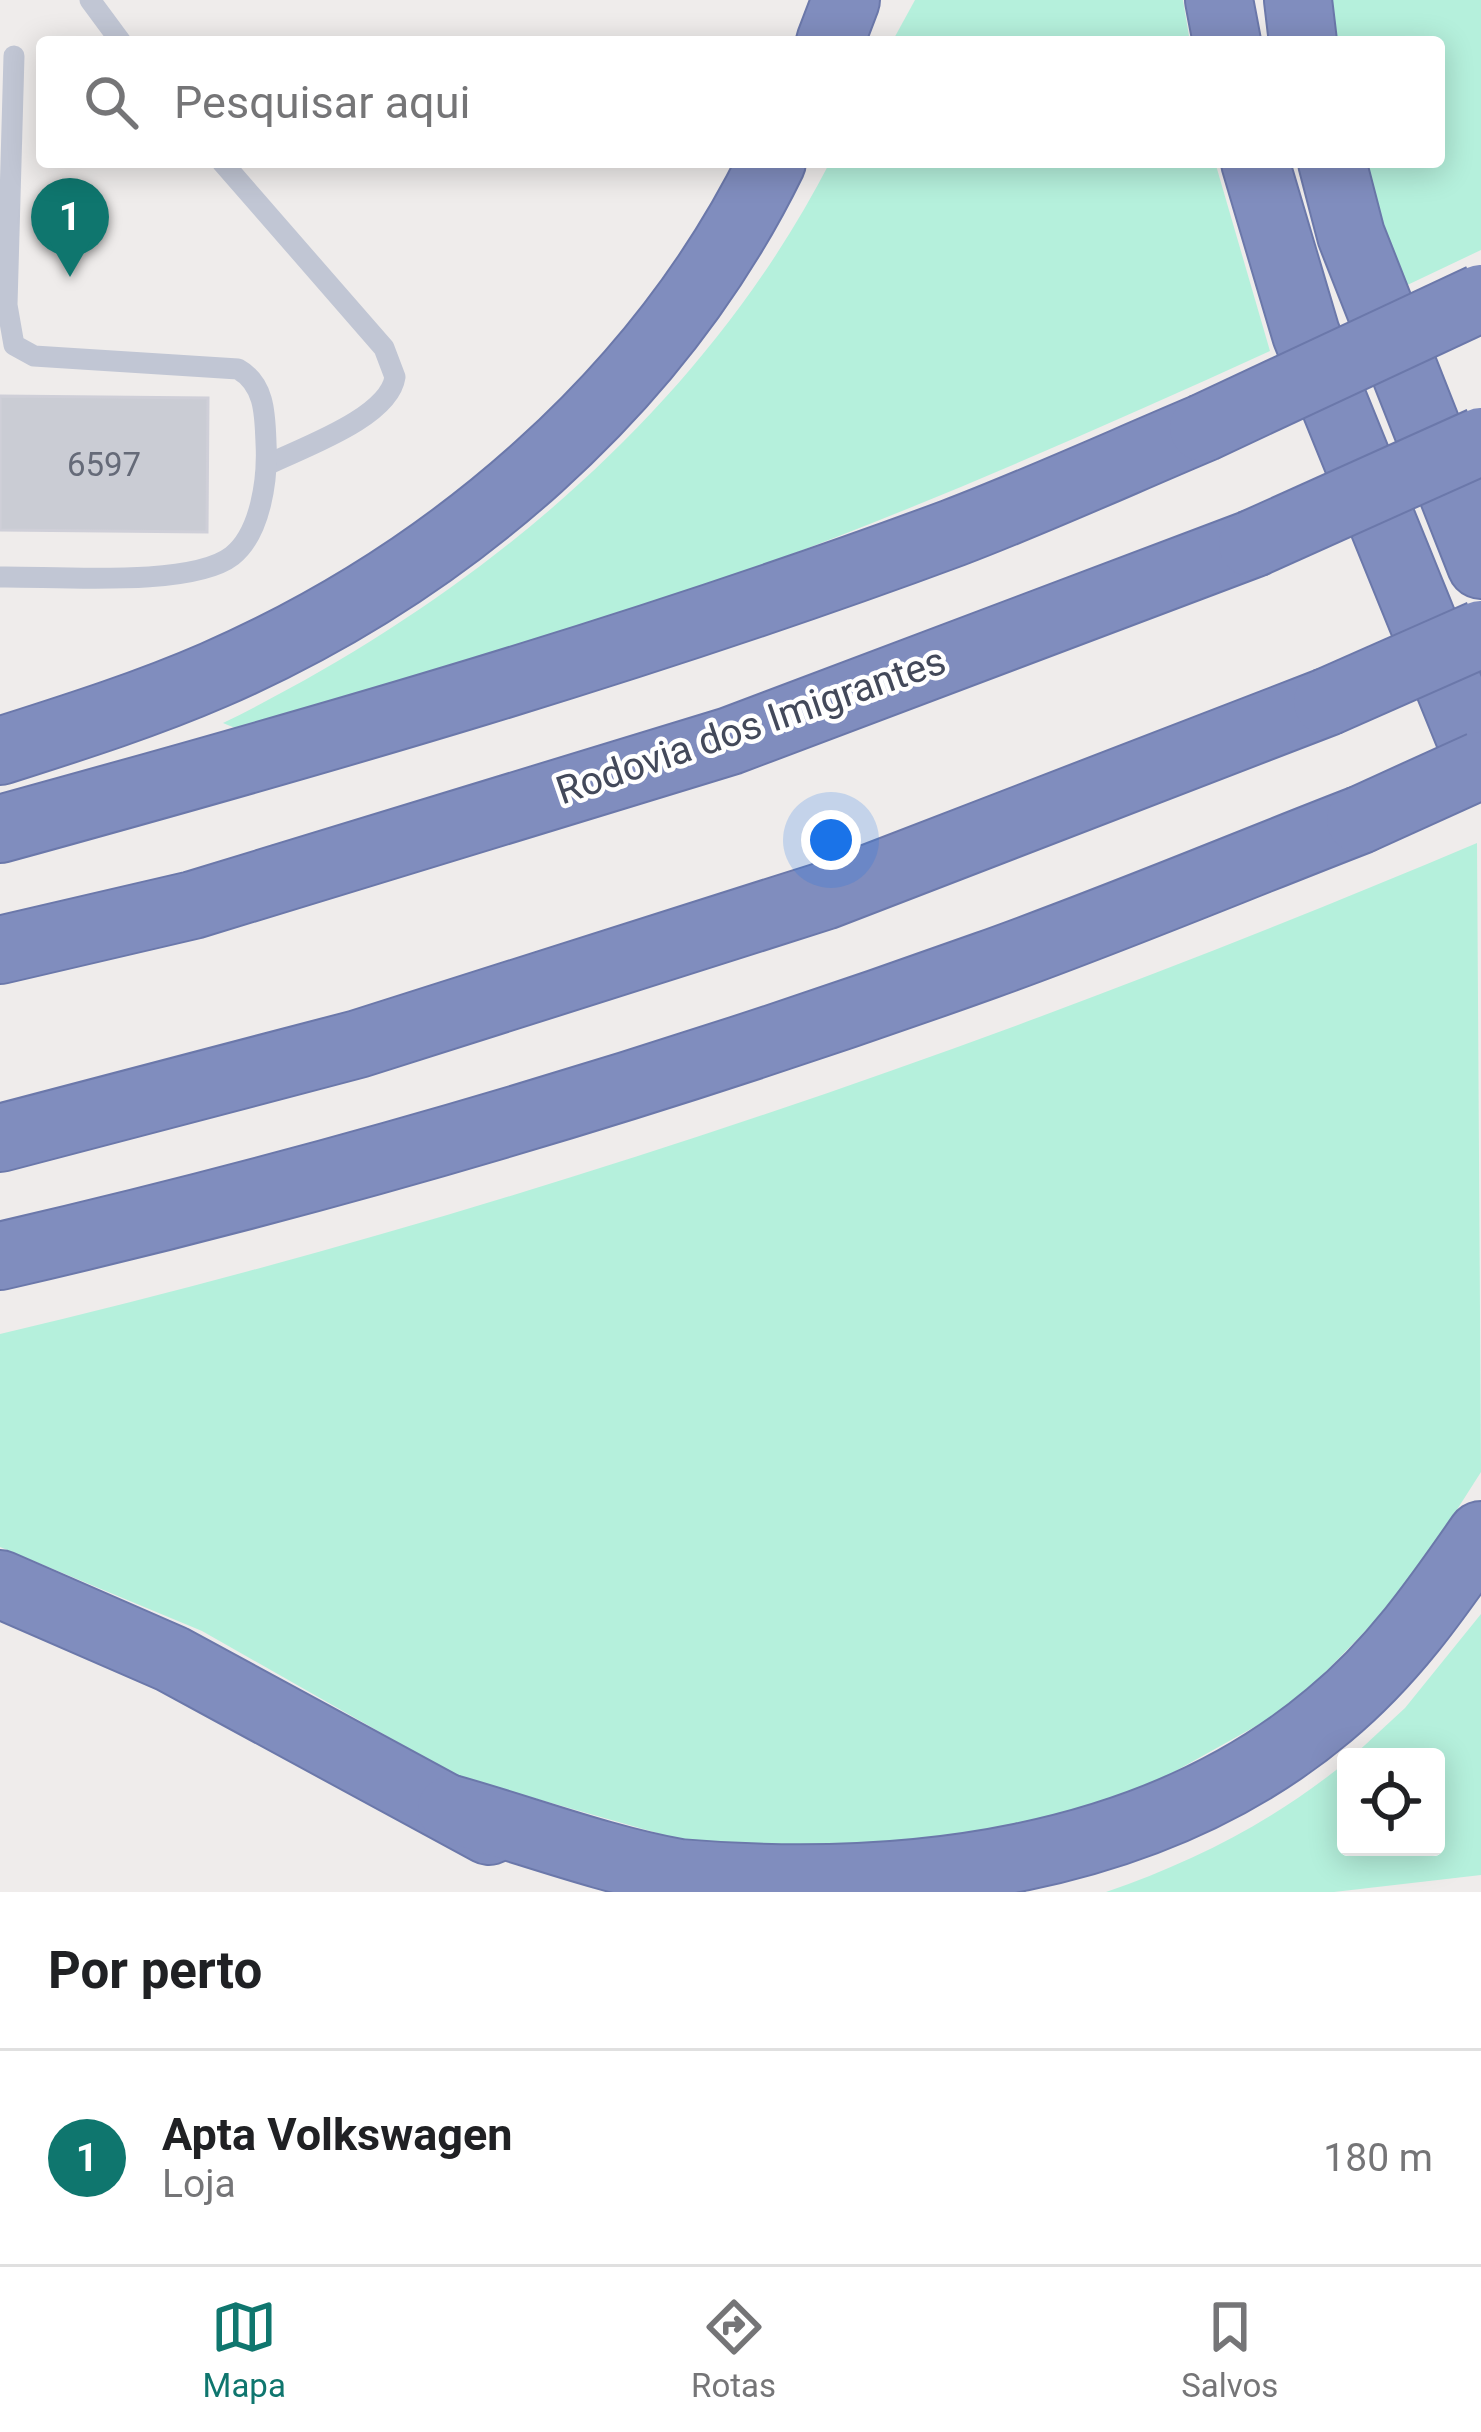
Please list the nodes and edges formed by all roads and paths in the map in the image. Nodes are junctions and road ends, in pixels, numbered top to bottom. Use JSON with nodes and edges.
{"nodes":[{"id":1,"x":90,"y":0,"type":"edge"},
{"id":2,"x":846,"y":0,"type":"edge"},
{"id":3,"x":1219,"y":0,"type":"edge"},
{"id":4,"x":1298,"y":0,"type":"edge"},
{"id":5,"x":117,"y":36,"type":"edge"},
{"id":6,"x":832,"y":36,"type":"edge"},
{"id":7,"x":1226,"y":36,"type":"edge"},
{"id":8,"x":1302,"y":36,"type":"edge"},
{"id":9,"x":14,"y":56,"type":"dead end"},
{"id":10,"x":227,"y":168,"type":"edge"},
{"id":11,"x":768,"y":168,"type":"edge"},
{"id":12,"x":1257,"y":168,"type":"edge"},
{"id":13,"x":1334,"y":168,"type":"edge"},
{"id":14,"x":1481,"y":298,"type":"edge"},
{"id":15,"x":1481,"y":441,"type":"edge"},
{"id":16,"x":267,"y":465,"type":"junction"},
{"id":17,"x":1481,"y":566,"type":"edge"},
{"id":18,"x":0,"y":577,"type":"edge"},
{"id":19,"x":1481,"y":634,"type":"edge"},
{"id":20,"x":0,"y":751,"type":"edge"},
{"id":21,"x":1481,"y":765,"type":"edge"},
{"id":22,"x":0,"y":829,"type":"edge"},
{"id":23,"x":0,"y":950,"type":"edge"},
{"id":24,"x":0,"y":1138,"type":"edge"},
{"id":25,"x":0,"y":1256,"type":"edge"},
{"id":26,"x":1481,"y":1535,"type":"edge"},
{"id":27,"x":0,"y":1584,"type":"edge"},
{"id":28,"x":451,"y":1809,"type":"junction"},
{"id":29,"x":612,"y":1892,"type":"edge"}],
"edges":[{"from":1,"to":5,"type":"lane"},
{"from":2,"to":6,"type":"highway"},
{"from":3,"to":7,"type":"highway"},
{"from":4,"to":8,"type":"highway"},
{"from":9,"to":16,"type":"lane"},
{"from":10,"to":16,"type":"lane"},
{"from":11,"to":20,"type":"highway"},
{"from":12,"to":21,"type":"highway"},
{"from":13,"to":17,"type":"highway"},
{"from":14,"to":22,"type":"highway","bridge":true},
{"from":15,"to":23,"type":"highway","name":"Rodovia dos Imigrantes","bridge":true},
{"from":16,"to":18,"type":"lane"},
{"from":19,"to":24,"type":"highway","bridge":true},
{"from":21,"to":25,"type":"highway","bridge":true},
{"from":26,"to":28,"type":"highway"},
{"from":27,"to":28,"type":"highway"},
{"from":28,"to":29,"type":"highway"}]}
